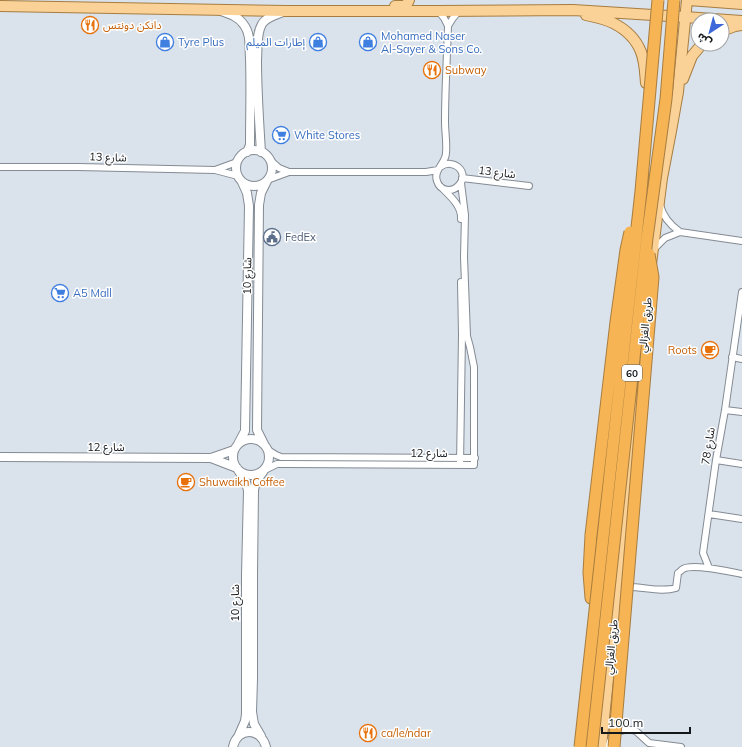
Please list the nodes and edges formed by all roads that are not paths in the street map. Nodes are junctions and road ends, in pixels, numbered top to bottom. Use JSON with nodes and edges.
{"nodes":[{"id":1,"x":409,"y":0,"type":"edge"},
{"id":2,"x":653,"y":0,"type":"edge"},
{"id":3,"x":658,"y":0,"type":"edge"},
{"id":4,"x":674,"y":0,"type":"edge"},
{"id":5,"x":688,"y":0,"type":"edge"},
{"id":6,"x":742,"y":4,"type":"edge"},
{"id":7,"x":0,"y":6,"type":"edge"},
{"id":8,"x":217,"y":9,"type":"junction"},
{"id":9,"x":330,"y":10,"type":"junction"},
{"id":10,"x":573,"y":10,"type":"junction"},
{"id":11,"x":287,"y":11,"type":"junction"},
{"id":12,"x":459,"y":11,"type":"junction"},
{"id":13,"x":438,"y":12,"type":"junction"},
{"id":14,"x":652,"y":15,"type":"junction"},
{"id":15,"x":685,"y":16,"type":"junction"},
{"id":16,"x":742,"y":21,"type":"edge"},
{"id":17,"x":742,"y":25,"type":"edge"},
{"id":18,"x":448,"y":26,"type":"junction"},
{"id":19,"x":730,"y":28,"type":"edge"},
{"id":20,"x":695,"y":52,"type":"edge"},
{"id":21,"x":646,"y":83,"type":"junction"},
{"id":22,"x":678,"y":92,"type":"junction"},
{"id":23,"x":247,"y":152,"type":"junction"},
{"id":24,"x":261,"y":152,"type":"junction"},
{"id":25,"x":446,"y":154,"type":"junction"},
{"id":26,"x":271,"y":161,"type":"junction"},
{"id":27,"x":237,"y":162,"type":"junction"},
{"id":28,"x":453,"y":164,"type":"junction"},
{"id":29,"x":0,"y":167,"type":"edge"},
{"id":30,"x":439,"y":168,"type":"junction"},
{"id":31,"x":215,"y":170,"type":"junction"},
{"id":32,"x":289,"y":172,"type":"junction"},
{"id":33,"x":421,"y":172,"type":"junction"},
{"id":34,"x":240,"y":179,"type":"junction"},
{"id":35,"x":268,"y":180,"type":"junction"},
{"id":36,"x":462,"y":180,"type":"junction"},
{"id":37,"x":440,"y":186,"type":"junction"},
{"id":38,"x":529,"y":186,"type":"dead end"},
{"id":39,"x":641,"y":191,"type":"junction"},
{"id":40,"x":659,"y":203,"type":"junction"},
{"id":41,"x":680,"y":232,"type":"junction"},
{"id":42,"x":647,"y":238,"type":"junction"},
{"id":43,"x":742,"y":241,"type":"edge"},
{"id":44,"x":653,"y":250,"type":"junction"},
{"id":45,"x":742,"y":292,"type":"edge"},
{"id":46,"x":732,"y":357,"type":"junction"},
{"id":47,"x":742,"y":359,"type":"edge"},
{"id":48,"x":461,"y":365,"type":"junction"},
{"id":49,"x":474,"y":367,"type":"junction"},
{"id":50,"x":725,"y":410,"type":"junction"},
{"id":51,"x":742,"y":412,"type":"edge"},
{"id":52,"x":236,"y":447,"type":"junction"},
{"id":53,"x":266,"y":447,"type":"junction"},
{"id":54,"x":0,"y":457,"type":"edge"},
{"id":55,"x":211,"y":458,"type":"junction"},
{"id":56,"x":475,"y":458,"type":"junction"},
{"id":57,"x":716,"y":460,"type":"junction"},
{"id":58,"x":460,"y":462,"type":"junction"},
{"id":59,"x":742,"y":464,"type":"edge"},
{"id":60,"x":238,"y":469,"type":"junction"},
{"id":61,"x":264,"y":471,"type":"junction"},
{"id":62,"x":709,"y":514,"type":"junction"},
{"id":63,"x":742,"y":519,"type":"edge"},
{"id":64,"x":709,"y":568,"type":"junction"},
{"id":65,"x":250,"y":574,"type":"junction"},
{"id":66,"x":742,"y":574,"type":"edge"},
{"id":67,"x":617,"y":593,"type":"junction"},
{"id":68,"x":591,"y":598,"type":"junction"},
{"id":69,"x":261,"y":736,"type":"junction"},
{"id":70,"x":238,"y":737,"type":"junction"},
{"id":71,"x":578,"y":745,"type":"edge"},
{"id":72,"x":233,"y":747,"type":"edge"},
{"id":73,"x":266,"y":747,"type":"edge"},
{"id":74,"x":592,"y":747,"type":"edge"},
{"id":75,"x":601,"y":747,"type":"edge"},
{"id":76,"x":608,"y":747,"type":"edge"},
{"id":77,"x":614,"y":747,"type":"edge"},
{"id":78,"x":681,"y":747,"type":"edge"}],
"edges":[{"from":1,"to":9,"type":"main road"},
{"from":2,"to":14,"type":"main road","name":"طريق الغزالي"},
{"from":3,"to":39,"type":"highway","name":"طريق الغزالي","number":"60","bridge":true},
{"from":4,"to":42,"type":"highway","name":"طريق الغزالي","number":"60","bridge":true},
{"from":5,"to":6,"type":"main road"},
{"from":5,"to":15,"type":"main road","name":"طريق الغزالي"},
{"from":7,"to":8,"type":"main road"},
{"from":8,"to":11,"type":"main road"},
{"from":8,"to":23,"type":"street"},
{"from":9,"to":11,"type":"main road"},
{"from":9,"to":13,"type":"main road"},
{"from":10,"to":12,"type":"main road"},
{"from":10,"to":14,"type":"main road"},
{"from":10,"to":21,"type":"main road"},
{"from":11,"to":24,"type":"street"},
{"from":12,"to":13,"type":"main road"},
{"from":12,"to":18,"type":"street"},
{"from":13,"to":18,"type":"street"},
{"from":14,"to":15,"type":"main road"},
{"from":14,"to":21,"type":"main road","name":"طريق الغزالي"},
{"from":15,"to":16,"type":"main road"},
{"from":15,"to":22,"type":"main road","name":"طريق الغزالي"},
{"from":17,"to":19,"type":"main road"},
{"from":18,"to":25,"type":"street"},
{"from":20,"to":22,"type":"main road"},
{"from":21,"to":68,"type":"main road","name":"طريق الغزالي"},
{"from":22,"to":40,"type":"main road","name":"طريق الغزالي"},
{"from":23,"to":24,"type":"street"},
{"from":23,"to":27,"type":"street"},
{"from":24,"to":26,"type":"street"},
{"from":25,"to":28,"type":"street"},
{"from":25,"to":30,"type":"street"},
{"from":26,"to":32,"type":"street"},
{"from":26,"to":35,"type":"street"},
{"from":27,"to":31,"type":"street","name":"شارع 13"},
{"from":27,"to":34,"type":"street"},
{"from":28,"to":30,"type":"street"},
{"from":28,"to":36,"type":"street"},
{"from":29,"to":31,"type":"street","name":"شارع 13"},
{"from":30,"to":33,"type":"street"},
{"from":30,"to":37,"type":"street"},
{"from":31,"to":34,"type":"street","name":"شارع 13"},
{"from":32,"to":33,"type":"street"},
{"from":32,"to":35,"type":"street"},
{"from":33,"to":37,"type":"street"},
{"from":34,"to":35,"type":"street"},
{"from":34,"to":52,"type":"street","name":"شارع 10"},
{"from":35,"to":53,"type":"street","name":"شارع 10"},
{"from":36,"to":37,"type":"street"},
{"from":36,"to":38,"type":"street","name":"شارع 13"},
{"from":36,"to":49,"type":"street"},
{"from":37,"to":48,"type":"street"},
{"from":39,"to":68,"type":"highway","bridge":true},
{"from":39,"to":71,"type":"highway","name":"طريق الغزالي","number":"60","bridge":true},
{"from":40,"to":41,"type":"street"},
{"from":40,"to":44,"type":"main road","name":"طريق الغزالي"},
{"from":41,"to":43,"type":"street"},
{"from":41,"to":44,"type":"street"},
{"from":42,"to":74,"type":"highway","name":"طريق الغزالي","number":"60","bridge":true},
{"from":42,"to":77,"type":"highway","bridge":true},
{"from":44,"to":67,"type":"main road","name":"طريق الغزالي"},
{"from":45,"to":46,"type":"street","name":"شارع 78"},
{"from":46,"to":47,"type":"street"},
{"from":46,"to":50,"type":"street","name":"شارع 78"},
{"from":48,"to":49,"type":"street"},
{"from":48,"to":58,"type":"street"},
{"from":49,"to":56,"type":"street"},
{"from":50,"to":51,"type":"street"},
{"from":50,"to":57,"type":"street","name":"شارع 78"},
{"from":52,"to":53,"type":"street"},
{"from":52,"to":55,"type":"street","name":"شارع 12"},
{"from":52,"to":60,"type":"street"},
{"from":53,"to":58,"type":"street","name":"شارع 12"},
{"from":53,"to":61,"type":"street"},
{"from":54,"to":55,"type":"street","name":"شارع 12"},
{"from":55,"to":60,"type":"street","name":"شارع 12"},
{"from":56,"to":58,"type":"street","name":"شارع 12"},
{"from":56,"to":58,"type":"street","name":"شارع 12"},
{"from":57,"to":59,"type":"street"},
{"from":57,"to":62,"type":"street","name":"شارع 78"},
{"from":58,"to":61,"type":"street","name":"شارع 12"},
{"from":60,"to":61,"type":"street"},
{"from":60,"to":65,"type":"street","name":"شارع 10"},
{"from":61,"to":65,"type":"street","name":"شارع 10"},
{"from":62,"to":63,"type":"street"},
{"from":62,"to":64,"type":"street","name":"شارع 78"},
{"from":64,"to":66,"type":"street"},
{"from":64,"to":67,"type":"street"},
{"from":65,"to":69,"type":"street","name":"شارع 10"},
{"from":65,"to":70,"type":"street","name":"شارع 10"},
{"from":67,"to":75,"type":"main road","name":"طريق الغزالي"},
{"from":68,"to":71,"type":"main road","name":"طريق الغزالي"},
{"from":69,"to":70,"type":"street"},
{"from":69,"to":73,"type":"street","name":"شارع 10"},
{"from":70,"to":72,"type":"street","name":"شارع 10"},
{"from":76,"to":78,"type":"street"}]}
